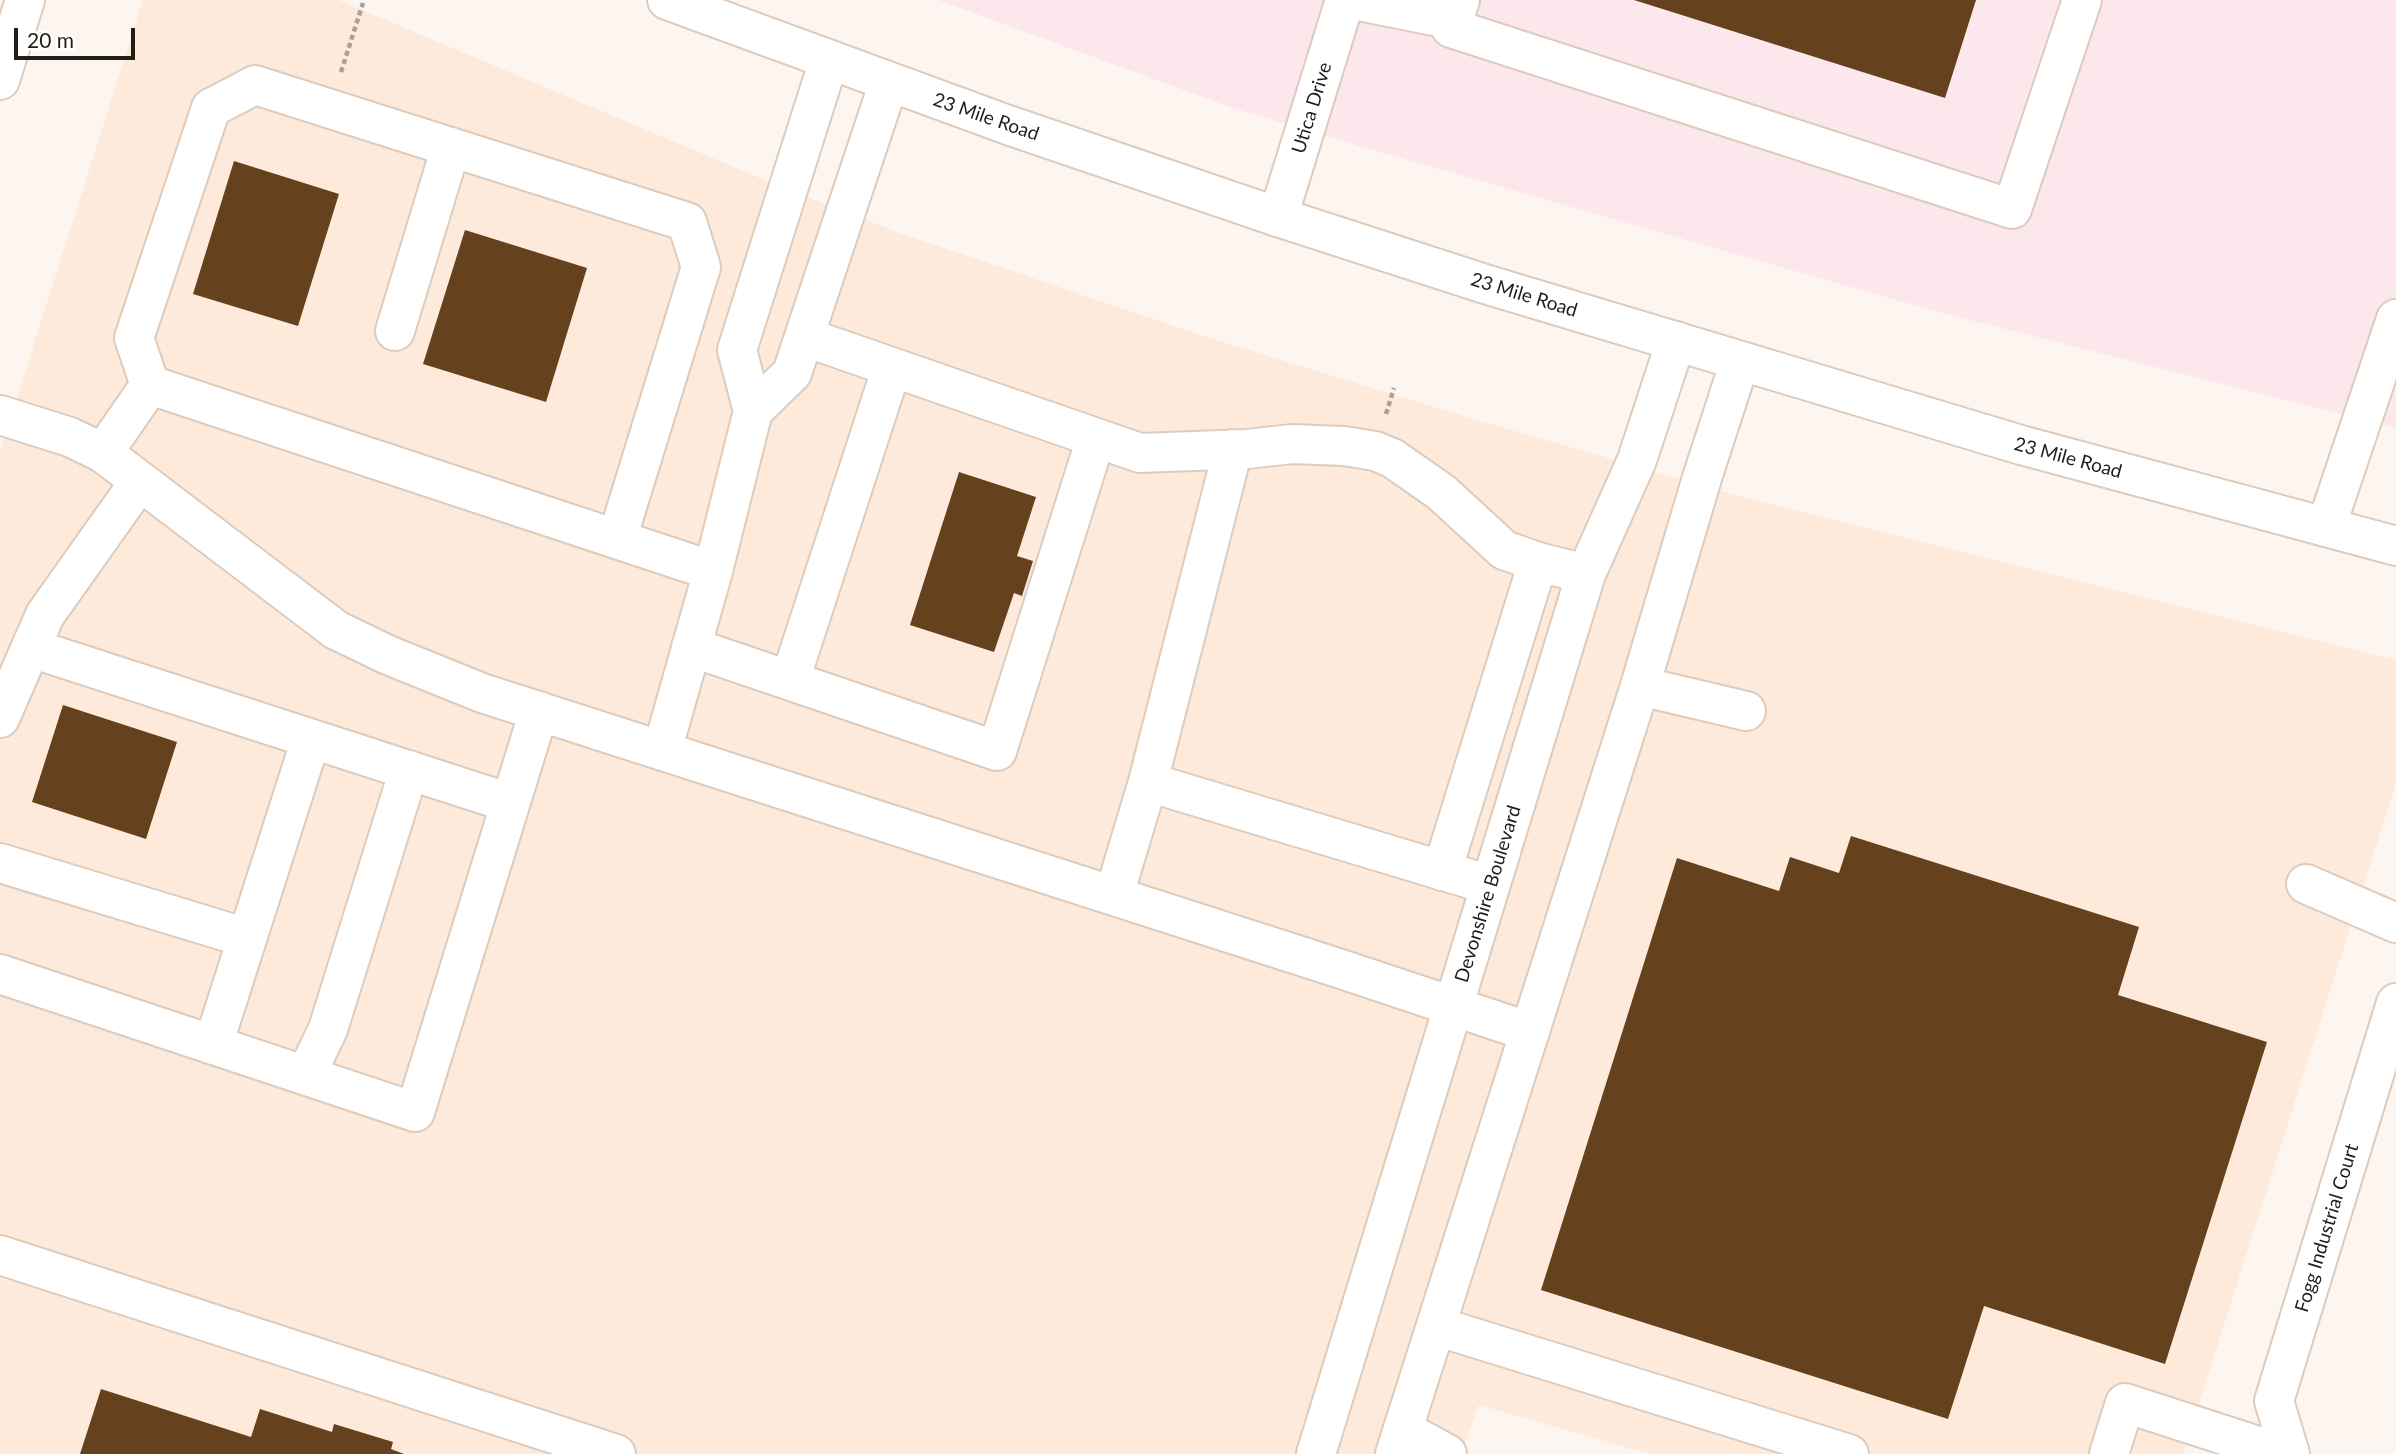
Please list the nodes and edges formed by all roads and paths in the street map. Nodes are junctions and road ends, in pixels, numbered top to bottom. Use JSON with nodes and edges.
{"nodes":[{"id":1,"x":25,"y":0,"type":"edge"},
{"id":2,"x":667,"y":0,"type":"edge"},
{"id":3,"x":1345,"y":0,"type":"edge"},
{"id":4,"x":1354,"y":0,"type":"edge"},
{"id":5,"x":2082,"y":0,"type":"edge"},
{"id":6,"x":363,"y":3,"type":"dead end"},
{"id":7,"x":1457,"y":10,"type":"edge"},
{"id":8,"x":829,"y":60,"type":"junction"},
{"id":9,"x":0,"y":80,"type":"edge"},
{"id":10,"x":889,"y":82,"type":"junction"},
{"id":11,"x":330,"y":109,"type":"junction"},
{"id":12,"x":450,"y":147,"type":"junction"},
{"id":13,"x":1278,"y":217,"type":"junction"},
{"id":14,"x":2396,"y":319,"type":"edge"},
{"id":15,"x":395,"y":331,"type":"dead end"},
{"id":16,"x":805,"y":337,"type":"junction"},
{"id":17,"x":1676,"y":341,"type":"junction"},
{"id":18,"x":1740,"y":361,"type":"junction"},
{"id":19,"x":892,"y":367,"type":"junction"},
{"id":20,"x":150,"y":385,"type":"junction"},
{"id":21,"x":753,"y":411,"type":"junction"},
{"id":22,"x":0,"y":415,"type":"edge"},
{"id":23,"x":1096,"y":438,"type":"junction"},
{"id":24,"x":1233,"y":449,"type":"junction"},
{"id":25,"x":103,"y":453,"type":"junction"},
{"id":26,"x":140,"y":481,"type":"junction"},
{"id":27,"x":2326,"y":527,"type":"junction"},
{"id":28,"x":617,"y":539,"type":"junction"},
{"id":29,"x":2396,"y":546,"type":"edge"},
{"id":30,"x":1538,"y":562,"type":"junction"},
{"id":31,"x":713,"y":571,"type":"junction"},
{"id":32,"x":1586,"y":574,"type":"junction"},
{"id":33,"x":691,"y":647,"type":"junction"},
{"id":34,"x":31,"y":648,"type":"junction"},
{"id":35,"x":790,"y":680,"type":"junction"},
{"id":36,"x":1640,"y":686,"type":"junction"},
{"id":37,"x":539,"y":711,"type":"junction"},
{"id":38,"x":1746,"y":711,"type":"dead end"},
{"id":39,"x":0,"y":718,"type":"edge"},
{"id":40,"x":311,"y":739,"type":"junction"},
{"id":41,"x":662,"y":751,"type":"junction"},
{"id":42,"x":409,"y":770,"type":"junction"},
{"id":43,"x":1148,"y":782,"type":"junction"},
{"id":44,"x":510,"y":803,"type":"junction"},
{"id":45,"x":0,"y":863,"type":"edge"},
{"id":46,"x":1442,"y":871,"type":"junction"},
{"id":47,"x":2306,"y":884,"type":"dead end"},
{"id":48,"x":1490,"y":886,"type":"junction"},
{"id":49,"x":1114,"y":895,"type":"junction"},
{"id":50,"x":2396,"y":923,"type":"edge"},
{"id":51,"x":247,"y":937,"type":"junction"},
{"id":52,"x":0,"y":974,"type":"edge"},
{"id":53,"x":2396,"y":1003,"type":"edge"},
{"id":54,"x":1454,"y":1005,"type":"junction"},
{"id":55,"x":1530,"y":1032,"type":"junction"},
{"id":56,"x":213,"y":1045,"type":"junction"},
{"id":57,"x":306,"y":1075,"type":"junction"},
{"id":58,"x":0,"y":1255,"type":"edge"},
{"id":59,"x":1436,"y":1326,"type":"junction"},
{"id":60,"x":1399,"y":1442,"type":"edge"},
{"id":61,"x":616,"y":1454,"type":"edge"},
{"id":62,"x":1316,"y":1454,"type":"edge"},
{"id":63,"x":1447,"y":1454,"type":"edge"},
{"id":64,"x":1849,"y":1454,"type":"edge"},
{"id":65,"x":2109,"y":1454,"type":"edge"},
{"id":66,"x":2283,"y":1454,"type":"edge"},
{"id":67,"x":2290,"y":1454,"type":"edge"}],
"edges":[{"from":1,"to":9,"type":"main road"},
{"from":2,"to":8,"type":"main road","name":"23 Mile Road"},
{"from":3,"to":13,"type":"main road","name":"Utica Drive"},
{"from":4,"to":7,"type":"main road"},
{"from":5,"to":7,"type":"main road"},
{"from":6,"to":11,"type":"path"},
{"from":8,"to":10,"type":"main road","name":"23 Mile Road"},
{"from":8,"to":21,"type":"main road"},
{"from":10,"to":13,"type":"main road","name":"23 Mile Road"},
{"from":10,"to":16,"type":"main road"},
{"from":11,"to":12,"type":"main road"},
{"from":11,"to":20,"type":"main road"},
{"from":12,"to":15,"type":"main road"},
{"from":12,"to":28,"type":"main road"},
{"from":13,"to":17,"type":"main road","name":"23 Mile Road"},
{"from":14,"to":27,"type":"main road"},
{"from":16,"to":19,"type":"main road"},
{"from":16,"to":21,"type":"main road"},
{"from":17,"to":18,"type":"main road","name":"23 Mile Road"},
{"from":17,"to":32,"type":"main road","name":"Devonshire Boulevard"},
{"from":18,"to":27,"type":"main road","name":"23 Mile Road"},
{"from":18,"to":36,"type":"main road"},
{"from":19,"to":23,"type":"main road"},
{"from":19,"to":35,"type":"main road"},
{"from":20,"to":25,"type":"main road"},
{"from":20,"to":28,"type":"main road"},
{"from":21,"to":31,"type":"main road"},
{"from":22,"to":25,"type":"main road"},
{"from":23,"to":24,"type":"main road"},
{"from":23,"to":35,"type":"main road"},
{"from":24,"to":30,"type":"main road"},
{"from":24,"to":43,"type":"main road"},
{"from":25,"to":26,"type":"main road"},
{"from":26,"to":34,"type":"main road"},
{"from":26,"to":37,"type":"main road"},
{"from":27,"to":29,"type":"main road","name":"23 Mile Road"},
{"from":28,"to":31,"type":"main road"},
{"from":30,"to":32,"type":"main road"},
{"from":30,"to":46,"type":"main road"},
{"from":31,"to":33,"type":"main road"},
{"from":32,"to":48,"type":"main road","name":"Devonshire Boulevard"},
{"from":33,"to":35,"type":"main road"},
{"from":33,"to":41,"type":"main road"},
{"from":34,"to":39,"type":"main road"},
{"from":34,"to":40,"type":"main road"},
{"from":36,"to":38,"type":"main road"},
{"from":36,"to":55,"type":"main road"},
{"from":37,"to":41,"type":"main road"},
{"from":37,"to":44,"type":"main road"},
{"from":40,"to":42,"type":"main road"},
{"from":40,"to":51,"type":"main road"},
{"from":41,"to":49,"type":"main road"},
{"from":42,"to":44,"type":"main road"},
{"from":42,"to":57,"type":"main road"},
{"from":43,"to":46,"type":"main road"},
{"from":43,"to":49,"type":"main road"},
{"from":44,"to":57,"type":"main road"},
{"from":45,"to":51,"type":"main road"},
{"from":46,"to":48,"type":"main road"},
{"from":47,"to":50,"type":"main road"},
{"from":48,"to":54,"type":"main road","name":"Devonshire Boulevard"},
{"from":49,"to":54,"type":"main road"},
{"from":51,"to":56,"type":"main road"},
{"from":52,"to":56,"type":"main road"},
{"from":53,"to":67,"type":"main road","name":"Fogg Industrial Court"},
{"from":54,"to":55,"type":"main road"},
{"from":54,"to":62,"type":"main road","name":"Devonshire Boulevard"},
{"from":55,"to":59,"type":"main road"},
{"from":56,"to":57,"type":"main road"},
{"from":58,"to":61,"type":"main road"},
{"from":59,"to":60,"type":"main road"},
{"from":59,"to":64,"type":"main road"},
{"from":60,"to":63,"type":"main road"},
{"from":65,"to":66,"type":"main road"}]}
